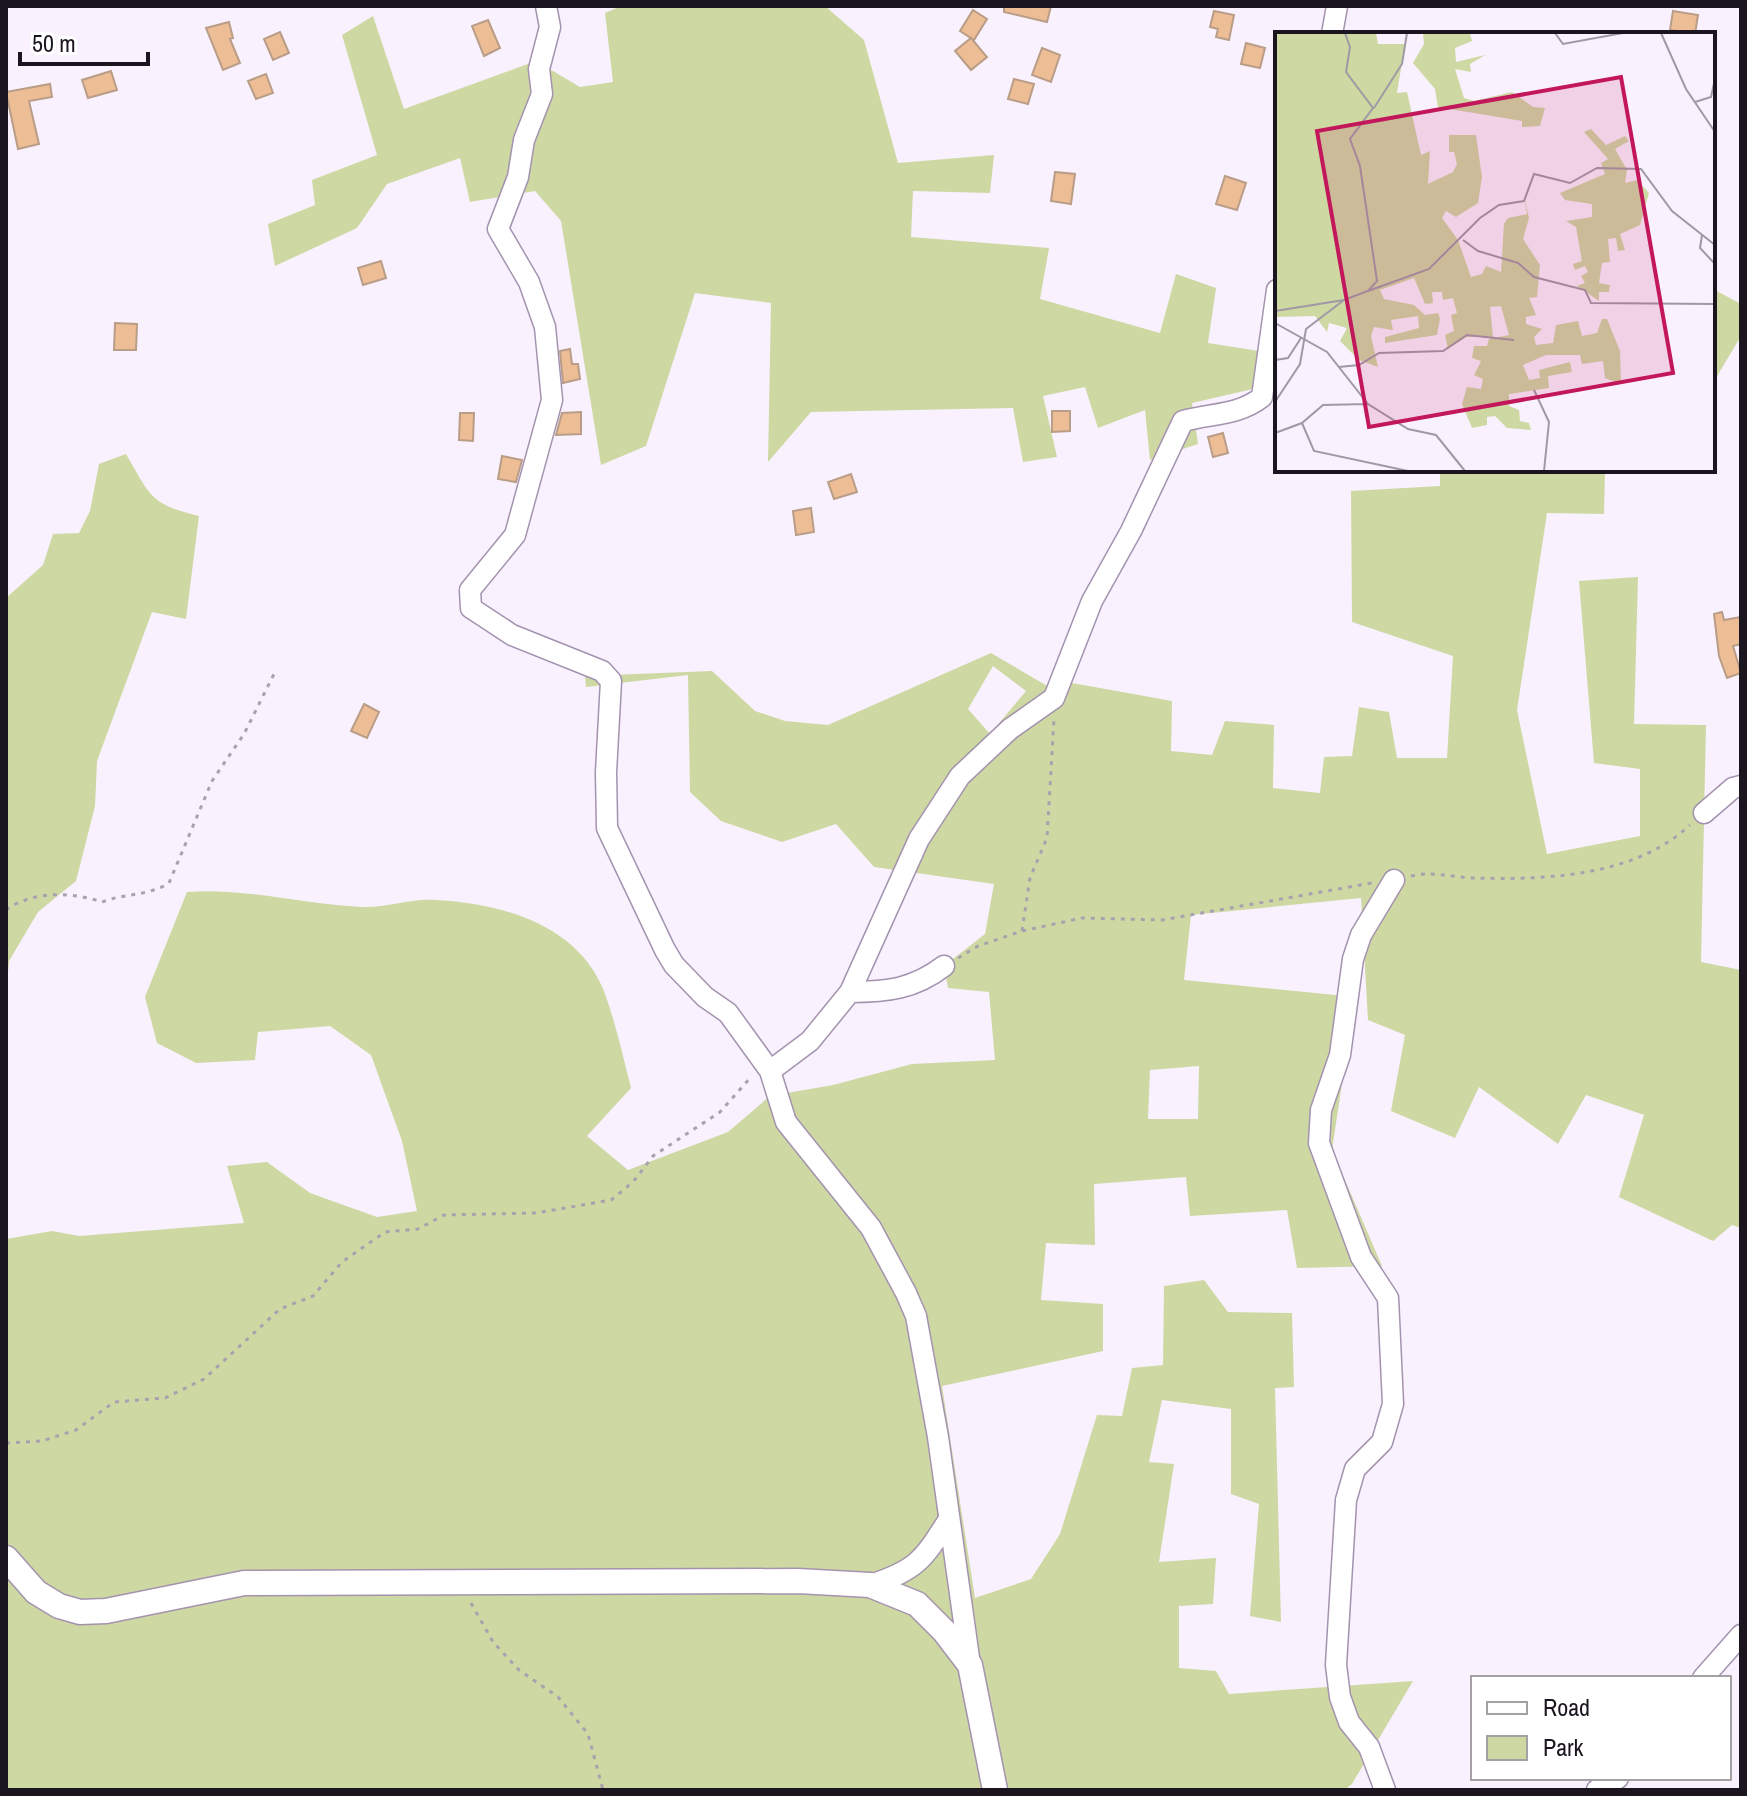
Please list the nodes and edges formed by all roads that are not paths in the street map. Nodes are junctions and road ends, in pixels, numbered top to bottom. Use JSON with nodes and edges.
{"nodes":[{"id":1,"x":546,"y":6,"type":"edge"},
{"id":2,"x":1337,"y":6,"type":"edge"},
{"id":3,"x":1332,"y":32,"type":"edge"},
{"id":4,"x":1275,"y":304,"type":"edge"},
{"id":5,"x":1741,"y":786,"type":"edge"},
{"id":6,"x":1704,"y":813,"type":"road end"},
{"id":7,"x":1394,"y":880,"type":"road end"},
{"id":8,"x":944,"y":966,"type":"road end"},
{"id":9,"x":850,"y":992,"type":"junction"},
{"id":10,"x":766,"y":1066,"type":"junction"},
{"id":11,"x":949,"y":1519,"type":"junction"},
{"id":12,"x":6,"y":1558,"type":"edge"},
{"id":13,"x":870,"y":1585,"type":"junction"},
{"id":14,"x":1741,"y":1635,"type":"edge"},
{"id":15,"x":970,"y":1665,"type":"junction"},
{"id":16,"x":1705,"y":1676,"type":"edge"},
{"id":17,"x":1617,"y":1783,"type":"edge"},
{"id":18,"x":995,"y":1790,"type":"edge"},
{"id":19,"x":1385,"y":1790,"type":"edge"},
{"id":20,"x":1597,"y":1790,"type":"edge"}],
"edges":[{"from":1,"to":10,"type":"street"},
{"from":2,"to":3,"type":"street"},
{"from":4,"to":9,"type":"street"},
{"from":5,"to":6,"type":"street"},
{"from":7,"to":19,"type":"street"},
{"from":8,"to":9,"type":"street"},
{"from":9,"to":10,"type":"street"},
{"from":10,"to":11,"type":"street"},
{"from":11,"to":13,"type":"street"},
{"from":11,"to":15,"type":"street"},
{"from":12,"to":13,"type":"street"},
{"from":13,"to":15,"type":"street"},
{"from":14,"to":16,"type":"street"},
{"from":15,"to":18,"type":"street"},
{"from":17,"to":20,"type":"street"}]}
